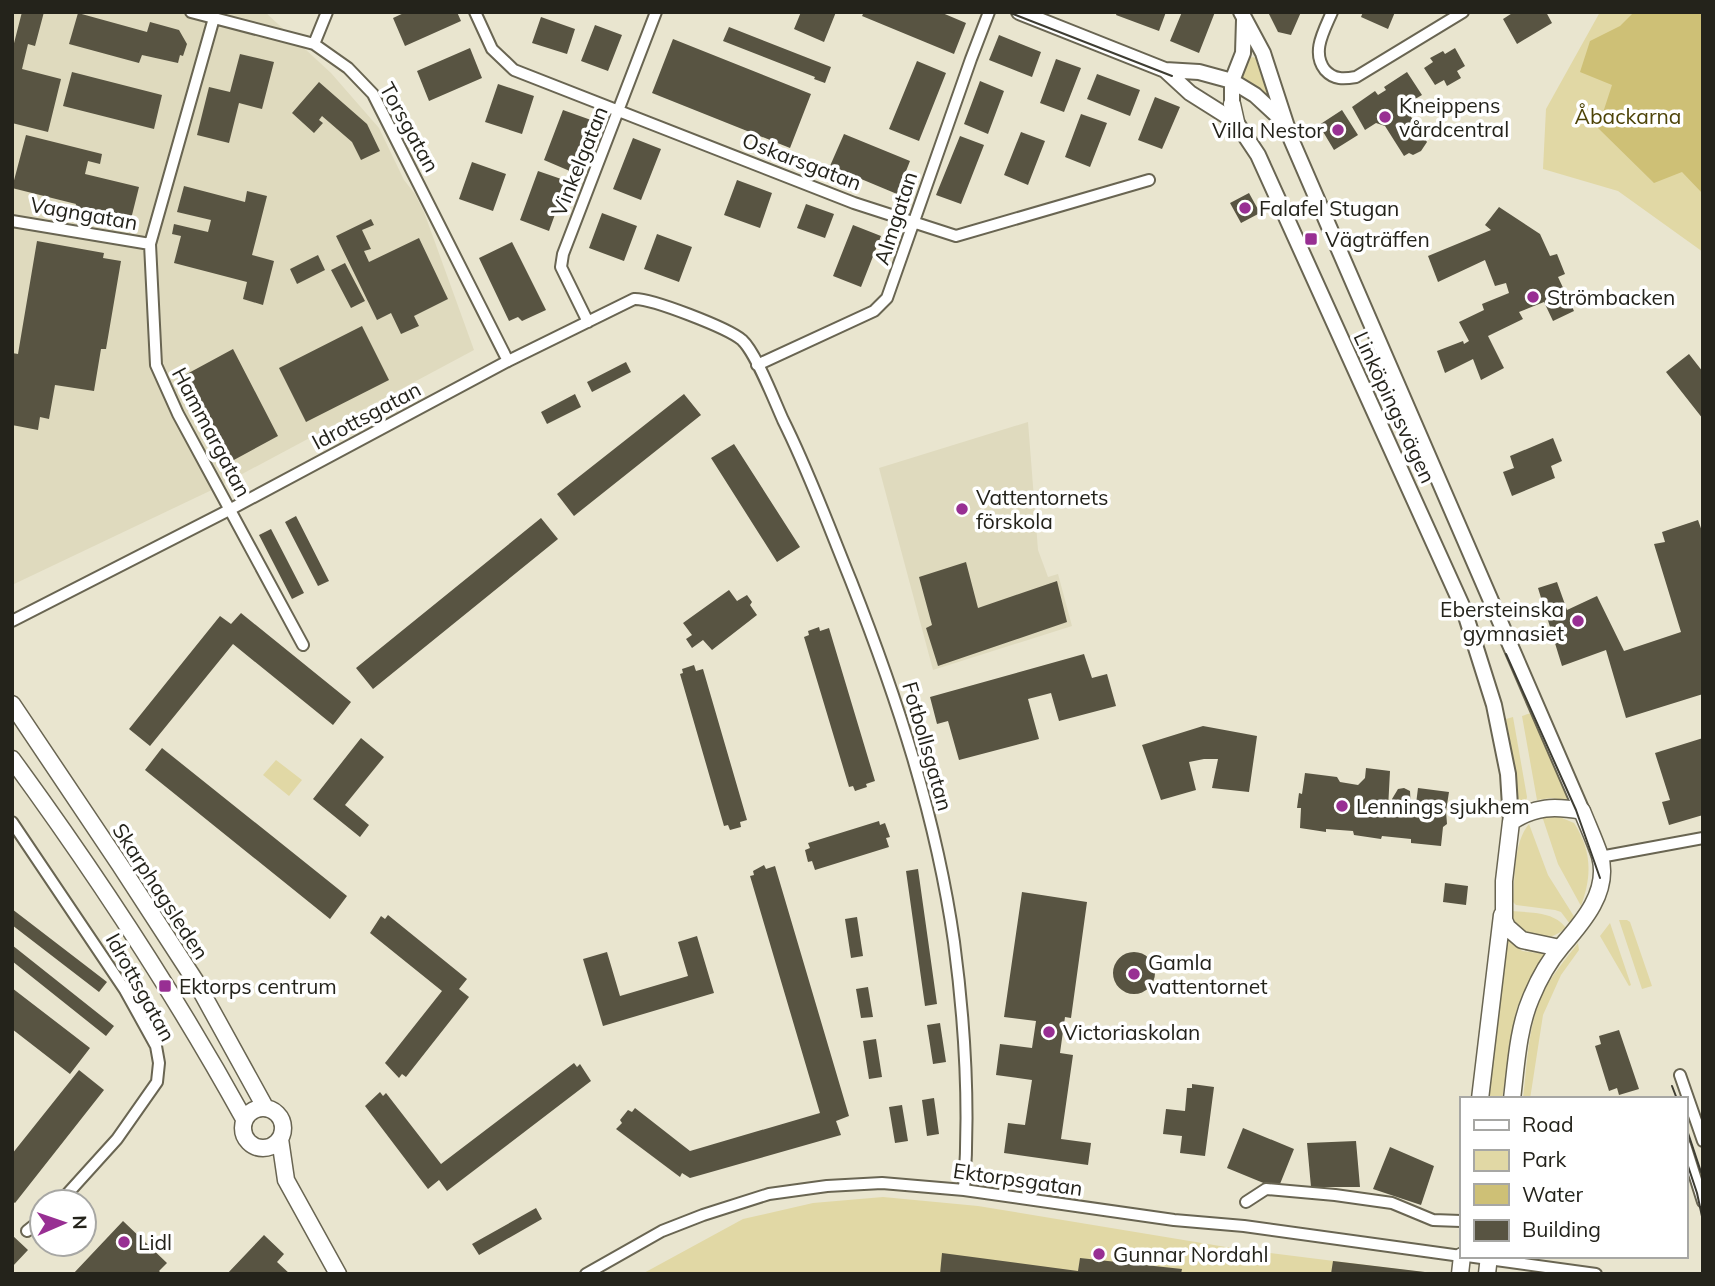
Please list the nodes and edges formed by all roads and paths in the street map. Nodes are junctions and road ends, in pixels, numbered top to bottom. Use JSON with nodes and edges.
{"nodes":[{"id":1,"x":191,"y":12,"type":"edge"},
{"id":2,"x":327,"y":12,"type":"edge"},
{"id":3,"x":475,"y":12,"type":"edge"},
{"id":4,"x":656,"y":12,"type":"edge"},
{"id":5,"x":989,"y":12,"type":"edge"},
{"id":6,"x":1019,"y":12,"type":"edge"},
{"id":7,"x":1332,"y":12,"type":"edge"},
{"id":8,"x":1463,"y":12,"type":"edge"},
{"id":9,"x":1243,"y":16,"type":"edge"},
{"id":10,"x":214,"y":18,"type":"junction"},
{"id":11,"x":314,"y":44,"type":"junction"},
{"id":12,"x":1165,"y":70,"type":"junction"},
{"id":13,"x":1232,"y":82,"type":"junction"},
{"id":14,"x":1231,"y":104,"type":"joint"},
{"id":15,"x":619,"y":111,"type":"junction"},
{"id":16,"x":1236,"y":122,"type":"junction"},
{"id":17,"x":1285,"y":124,"type":"junction"},
{"id":18,"x":1149,"y":180,"type":"dead end"},
{"id":19,"x":12,"y":220,"type":"edge"},
{"id":20,"x":913,"y":222,"type":"junction"},
{"id":21,"x":150,"y":244,"type":"junction"},
{"id":22,"x":587,"y":322,"type":"junction"},
{"id":23,"x":743,"y":341,"type":"joint"},
{"id":24,"x":508,"y":361,"type":"junction"},
{"id":25,"x":757,"y":365,"type":"junction"},
{"id":26,"x":231,"y":509,"type":"junction"},
{"id":27,"x":12,"y":621,"type":"edge"},
{"id":28,"x":303,"y":645,"type":"dead end"},
{"id":29,"x":12,"y":704,"type":"edge"},
{"id":30,"x":12,"y":759,"type":"edge"},
{"id":31,"x":1582,"y":811,"type":"junction"},
{"id":32,"x":12,"y":822,"type":"edge"},
{"id":33,"x":1511,"y":822,"type":"junction"},
{"id":34,"x":1703,"y":838,"type":"edge"},
{"id":35,"x":1600,"y":857,"type":"junction"},
{"id":36,"x":1503,"y":906,"type":"junction"},
{"id":37,"x":1560,"y":948,"type":"junction"},
{"id":38,"x":1680,"y":1075,"type":"dead end"},
{"id":39,"x":1480,"y":1097,"type":"edge"},
{"id":40,"x":1512,"y":1097,"type":"edge"},
{"id":41,"x":265,"y":1107,"type":"junction"},
{"id":42,"x":244,"y":1119,"type":"junction"},
{"id":43,"x":281,"y":1139,"type":"junction"},
{"id":44,"x":1703,"y":1141,"type":"edge"},
{"id":45,"x":261,"y":1148,"type":"junction"},
{"id":46,"x":1687,"y":1150,"type":"edge"},
{"id":47,"x":286,"y":1180,"type":"junction"},
{"id":48,"x":73,"y":1188,"type":"edge"},
{"id":49,"x":964,"y":1190,"type":"junction"},
{"id":50,"x":1246,"y":1202,"type":"dead end"},
{"id":51,"x":1703,"y":1202,"type":"edge"},
{"id":52,"x":1460,"y":1221,"type":"edge"},
{"id":53,"x":1460,"y":1255,"type":"edge"},
{"id":54,"x":1471,"y":1258,"type":"edge"},
{"id":55,"x":1488,"y":1263,"type":"edge"},
{"id":56,"x":338,"y":1274,"type":"edge"},
{"id":57,"x":586,"y":1274,"type":"edge"},
{"id":58,"x":1596,"y":1274,"type":"edge"}],
"edges":[{"from":1,"to":10,"type":"street","name":"Torsgatan"},
{"from":2,"to":11,"type":"street"},
{"from":3,"to":15,"type":"street","name":"Oskarsgatan"},
{"from":4,"to":15,"type":"street","name":"Vinkelgatan"},
{"from":5,"to":20,"type":"street","name":"Almgatan"},
{"from":6,"to":12,"type":"street"},
{"from":7,"to":8,"type":"street"},
{"from":9,"to":13,"type":"street","name":"Linköpingsvägen"},
{"from":9,"to":17,"type":"street","name":"Linköpingsvägen"},
{"from":10,"to":11,"type":"street","name":"Torsgatan"},
{"from":10,"to":21,"type":"street","name":"Hammargatan"},
{"from":11,"to":24,"type":"street","name":"Torsgatan"},
{"from":12,"to":13,"type":"street"},
{"from":12,"to":16,"type":"street"},
{"from":13,"to":14,"type":"street","name":"Linköpingsvägen"},
{"from":13,"to":17,"type":"street"},
{"from":14,"to":16,"type":"main road","name":"Linköpingsvägen"},
{"from":15,"to":20,"type":"street","name":"Oskarsgatan"},
{"from":15,"to":22,"type":"street","name":"Vinkelgatan"},
{"from":16,"to":33,"type":"street","name":"Linköpingsvägen"},
{"from":17,"to":31,"type":"street","name":"Linköpingsvägen"},
{"from":18,"to":20,"type":"street","name":"Oskarsgatan"},
{"from":19,"to":21,"type":"street","name":"Vagngatan"},
{"from":20,"to":25,"type":"street","name":"Almgatan"},
{"from":21,"to":26,"type":"street","name":"Hammargatan"},
{"from":22,"to":23,"type":"street","name":"Idrottsgatan"},
{"from":22,"to":24,"type":"street","name":"Idrottsgatan"},
{"from":23,"to":25,"type":"street","name":"Fotbollsgatan"},
{"from":24,"to":26,"type":"street","name":"Idrottsgatan"},
{"from":25,"to":49,"type":"street","name":"Fotbollsgatan"},
{"from":26,"to":27,"type":"street","name":"Idrottsgatan"},
{"from":26,"to":28,"type":"street","name":"Hammargatan"},
{"from":29,"to":41,"type":"main road","name":"Skarphagsleden"},
{"from":30,"to":42,"type":"main road"},
{"from":31,"to":33,"type":"main road"},
{"from":31,"to":35,"type":"main road"},
{"from":32,"to":48,"type":"street","name":"Idrottsgatan"},
{"from":33,"to":36,"type":"main road"},
{"from":34,"to":35,"type":"street"},
{"from":35,"to":37,"type":"main road"},
{"from":36,"to":37,"type":"main road"},
{"from":36,"to":39,"type":"main road"},
{"from":37,"to":40,"type":"main road"},
{"from":38,"to":44,"type":"street"},
{"from":41,"to":42,"type":"main road"},
{"from":41,"to":43,"type":"main road"},
{"from":42,"to":45,"type":"main road"},
{"from":43,"to":45,"type":"main road"},
{"from":43,"to":47,"type":"main road"},
{"from":45,"to":47,"type":"main road"},
{"from":46,"to":51,"type":"street"},
{"from":47,"to":56,"type":"main road"},
{"from":49,"to":53,"type":"street","name":"Ektorpsgatan"},
{"from":49,"to":57,"type":"street","name":"Ektorpsgatan"},
{"from":50,"to":52,"type":"street"},
{"from":54,"to":55,"type":"street","name":"Ektorpsgatan"},
{"from":55,"to":58,"type":"street","name":"Ektorpsgatan"}]}
